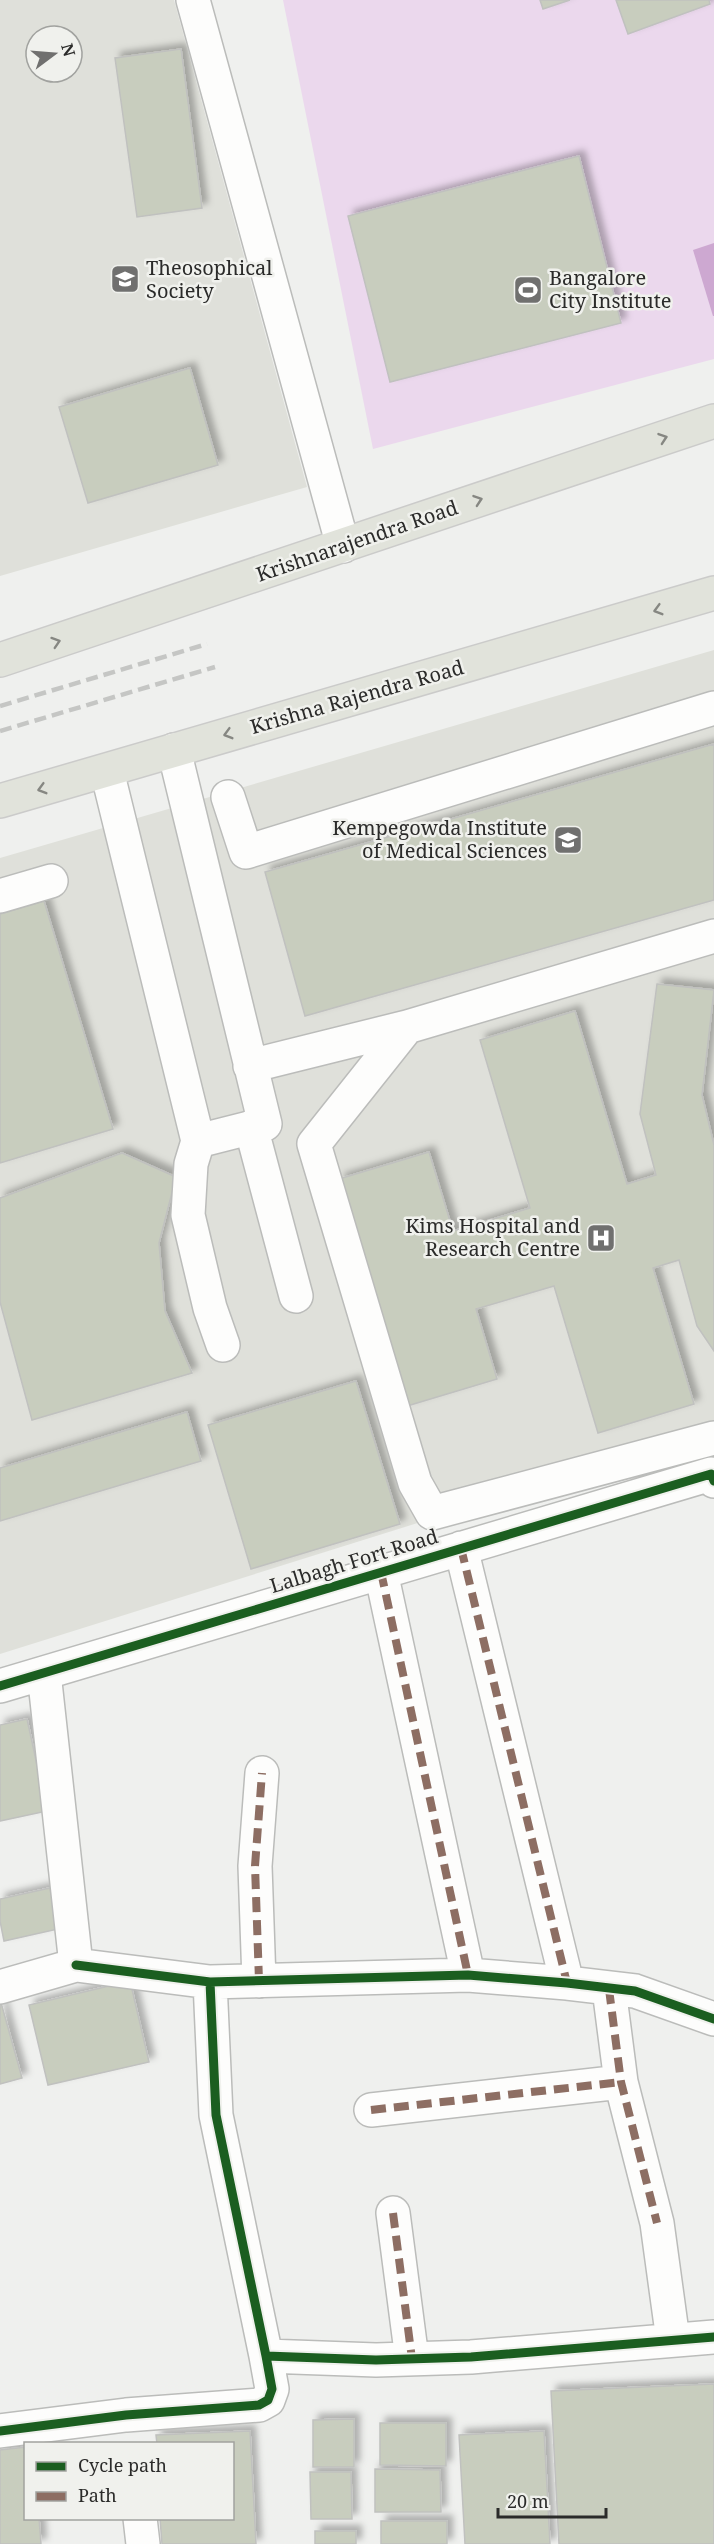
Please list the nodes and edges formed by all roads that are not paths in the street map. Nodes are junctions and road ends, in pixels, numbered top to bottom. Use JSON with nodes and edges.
{"nodes":[{"id":1,"x":194,"y":0,"type":"edge"},
{"id":2,"x":714,"y":421,"type":"edge"},
{"id":3,"x":343,"y":546,"type":"junction"},
{"id":4,"x":714,"y":593,"type":"edge"},
{"id":5,"x":0,"y":660,"type":"edge"},
{"id":6,"x":714,"y":708,"type":"edge"},
{"id":7,"x":174,"y":750,"type":"junction"},
{"id":8,"x":106,"y":771,"type":"junction"},
{"id":9,"x":228,"y":796,"type":"dead end"},
{"id":10,"x":0,"y":801,"type":"edge"},
{"id":11,"x":51,"y":881,"type":"dead end"},
{"id":12,"x":0,"y":896,"type":"edge"},
{"id":13,"x":714,"y":936,"type":"edge"},
{"id":14,"x":407,"y":1027,"type":"junction"},
{"id":15,"x":250,"y":1066,"type":"junction"},
{"id":16,"x":251,"y":1127,"type":"junction"},
{"id":17,"x":198,"y":1141,"type":"junction"},
{"id":18,"x":296,"y":1296,"type":"dead end"},
{"id":19,"x":223,"y":1345,"type":"dead end"},
{"id":20,"x":714,"y":1438,"type":"edge"},
{"id":21,"x":714,"y":1481,"type":"edge"},
{"id":22,"x":461,"y":1548,"type":"junction"},
{"id":23,"x":381,"y":1572,"type":"junction"},
{"id":24,"x":44,"y":1673,"type":"junction"},
{"id":25,"x":0,"y":1686,"type":"edge"},
{"id":26,"x":262,"y":1773,"type":"dead end"},
{"id":27,"x":76,"y":1965,"type":"junction"},
{"id":28,"x":468,"y":1975,"type":"junction"},
{"id":29,"x":259,"y":1981,"type":"junction"},
{"id":30,"x":210,"y":1982,"type":"junction"},
{"id":31,"x":567,"y":1983,"type":"junction"},
{"id":32,"x":0,"y":1987,"type":"edge"},
{"id":33,"x":609,"y":1989,"type":"junction"},
{"id":34,"x":714,"y":2019,"type":"edge"},
{"id":35,"x":621,"y":2082,"type":"junction"},
{"id":36,"x":370,"y":2110,"type":"dead end"},
{"id":37,"x":393,"y":2213,"type":"dead end"},
{"id":38,"x":714,"y":2337,"type":"edge"},
{"id":39,"x":673,"y":2340,"type":"junction"},
{"id":40,"x":266,"y":2356,"type":"junction"},
{"id":41,"x":412,"y":2359,"type":"junction"},
{"id":42,"x":128,"y":2429,"type":"edge"},
{"id":43,"x":0,"y":2431,"type":"edge"},
{"id":44,"x":140,"y":2520,"type":"edge"},
{"id":45,"x":143,"y":2544,"type":"edge"}],
"edges":[{"from":1,"to":3,"type":"street"},
{"from":3,"to":2,"type":"main road","name":"Krishnarajendra Road","one_way":true},
{"from":5,"to":3,"type":"main road","name":"Krishnarajendra Road","one_way":true},
{"from":4,"to":7,"type":"main road","name":"Krishna Rajendra Road","one_way":true},
{"from":6,"to":9,"type":"street"},
{"from":7,"to":8,"type":"main road","name":"Krishna Rajendra Road"},
{"from":7,"to":15,"type":"street"},
{"from":8,"to":10,"type":"main road","name":"Krishna Rajendra Road","one_way":true},
{"from":8,"to":17,"type":"street"},
{"from":11,"to":12,"type":"street"},
{"from":13,"to":14,"type":"street"},
{"from":14,"to":15,"type":"street"},
{"from":14,"to":20,"type":"street"},
{"from":15,"to":16,"type":"street"},
{"from":16,"to":17,"type":"street"},
{"from":16,"to":18,"type":"street"},
{"from":17,"to":19,"type":"street"},
{"from":21,"to":22,"type":"street","name":"Lalbagh Fort Road"},
{"from":22,"to":23,"type":"street","name":"Lalbagh Fort Road"},
{"from":22,"to":31,"type":"street"},
{"from":23,"to":24,"type":"street","name":"Lalbagh Fort Road"},
{"from":23,"to":28,"type":"street"},
{"from":24,"to":25,"type":"street","name":"Lalbagh Fort Road"},
{"from":24,"to":27,"type":"street"},
{"from":26,"to":29,"type":"street"},
{"from":27,"to":30,"type":"street"},
{"from":27,"to":32,"type":"street"},
{"from":28,"to":29,"type":"street"},
{"from":28,"to":31,"type":"street"},
{"from":29,"to":30,"type":"street"},
{"from":30,"to":40,"type":"street"},
{"from":31,"to":33,"type":"street"},
{"from":33,"to":34,"type":"street"},
{"from":33,"to":35,"type":"street"},
{"from":35,"to":36,"type":"street"},
{"from":35,"to":39,"type":"street"},
{"from":37,"to":41,"type":"street"},
{"from":38,"to":39,"type":"street"},
{"from":39,"to":41,"type":"street"},
{"from":40,"to":41,"type":"street"},
{"from":40,"to":42,"type":"street"},
{"from":42,"to":43,"type":"street"},
{"from":44,"to":45,"type":"street"}]}
